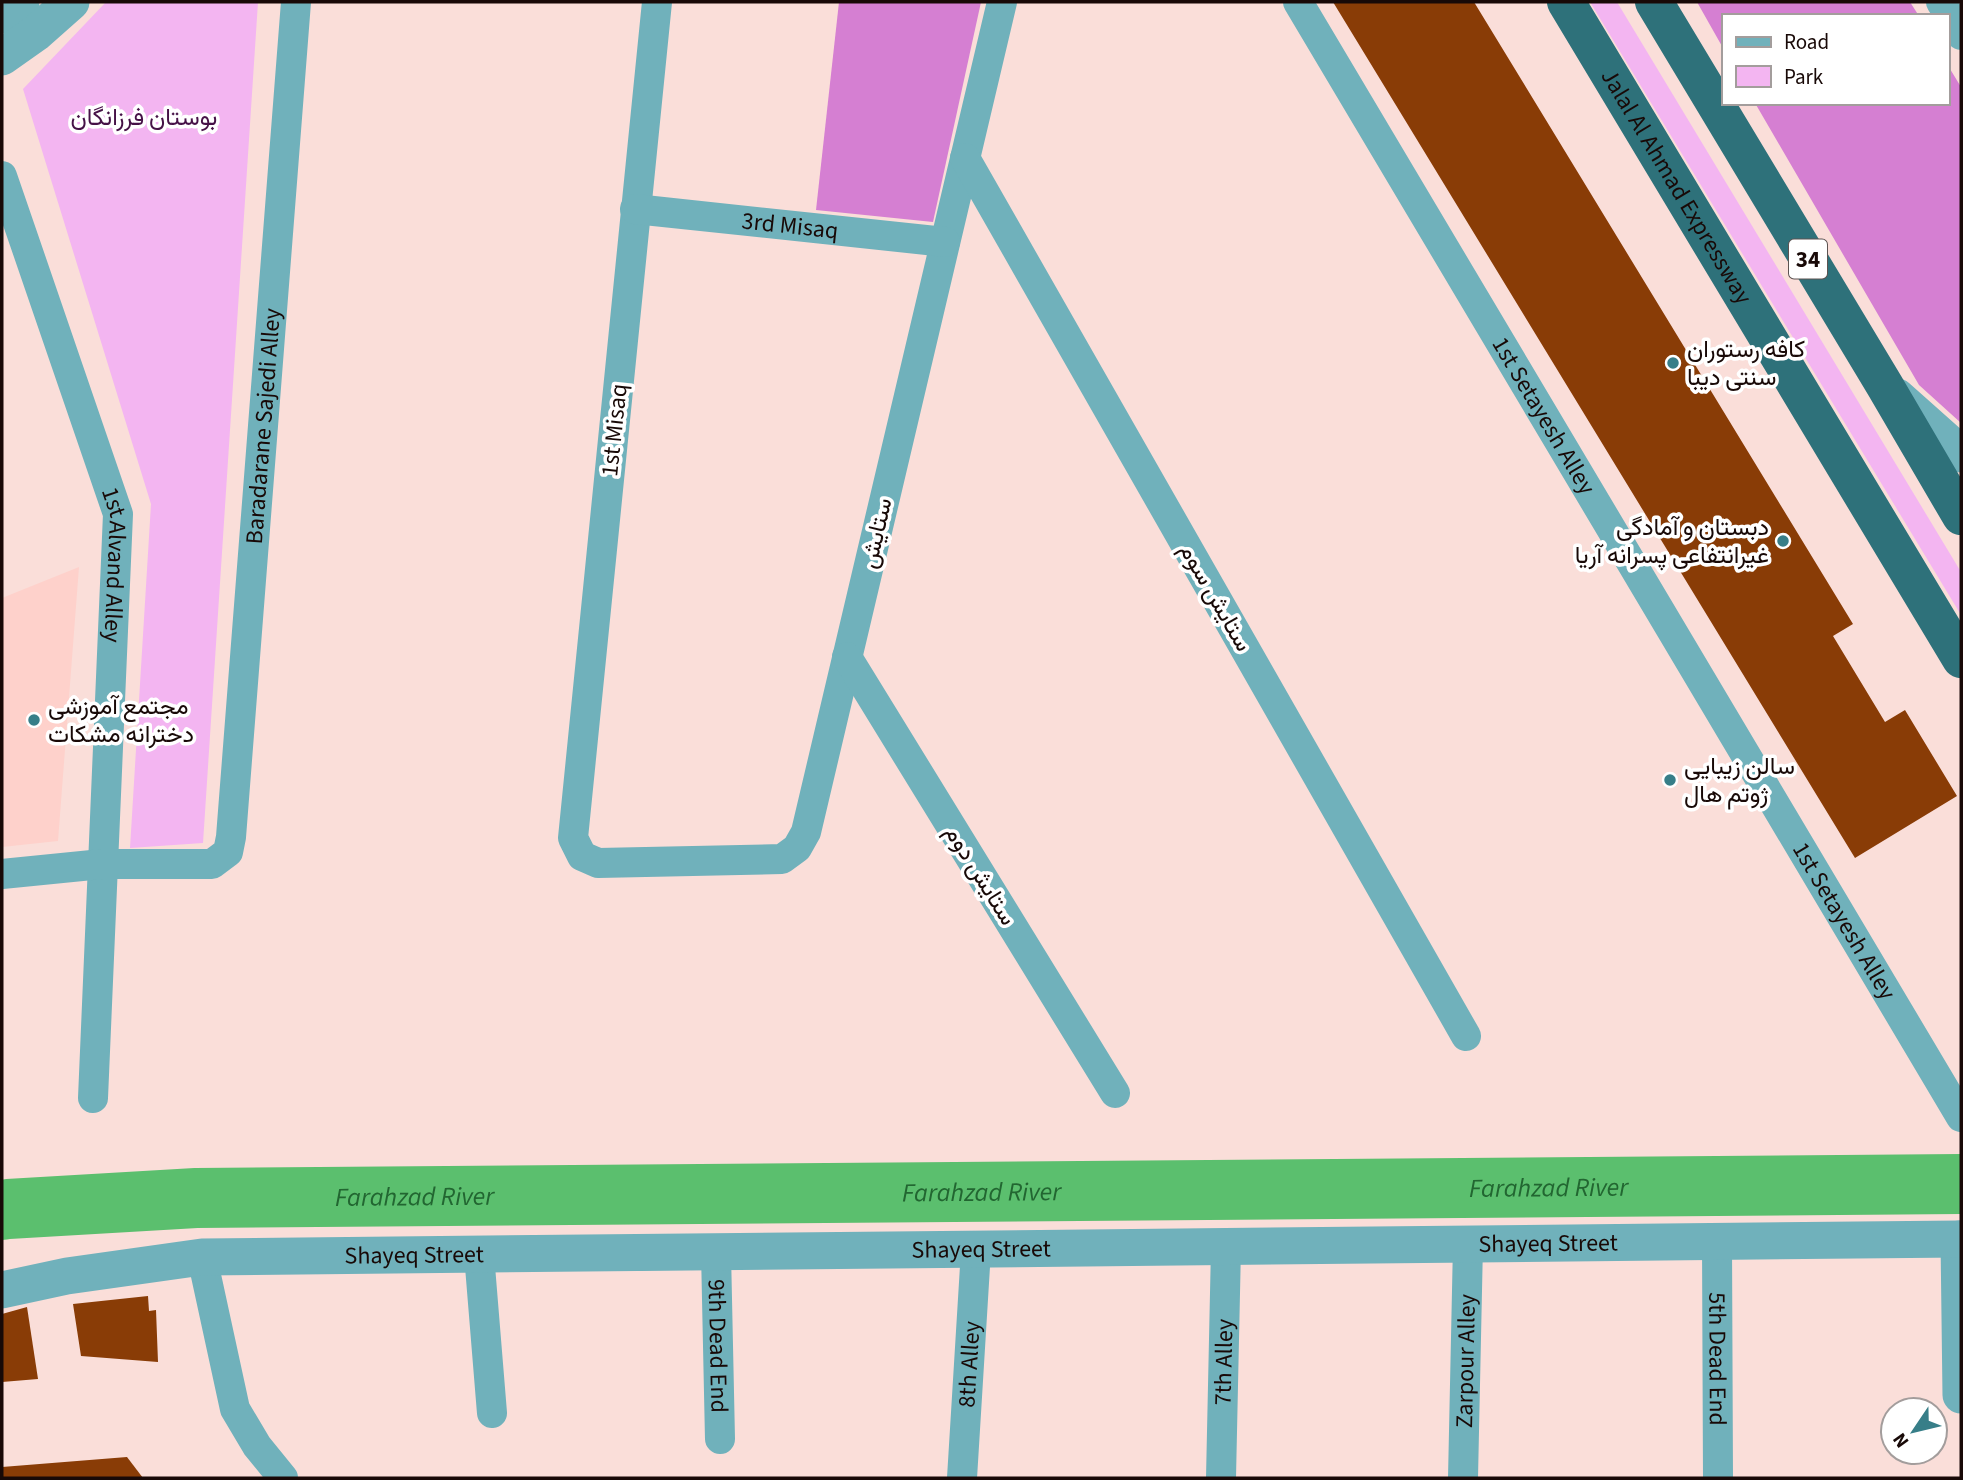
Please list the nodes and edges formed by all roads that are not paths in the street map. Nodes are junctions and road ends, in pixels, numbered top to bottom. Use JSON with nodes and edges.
{"nodes":[{"id":1,"x":21,"y":2,"type":"edge"},
{"id":2,"x":71,"y":2,"type":"edge"},
{"id":3,"x":296,"y":2,"type":"edge"},
{"id":4,"x":657,"y":2,"type":"edge"},
{"id":5,"x":1002,"y":2,"type":"edge"},
{"id":6,"x":1298,"y":2,"type":"edge"},
{"id":7,"x":1566,"y":2,"type":"edge"},
{"id":8,"x":1654,"y":2,"type":"edge"},
{"id":9,"x":2,"y":15,"type":"edge"},
{"id":10,"x":1949,"y":15,"type":"edge"},
{"id":11,"x":1961,"y":35,"type":"edge"},
{"id":12,"x":2,"y":57,"type":"edge"},
{"id":13,"x":965,"y":159,"type":"junction"},
{"id":14,"x":2,"y":176,"type":"edge"},
{"id":15,"x":635,"y":209,"type":"junction"},
{"id":16,"x":945,"y":242,"type":"junction"},
{"id":17,"x":1885,"y":386,"type":"junction"},
{"id":18,"x":1961,"y":454,"type":"edge"},
{"id":19,"x":1961,"y":516,"type":"edge"},
{"id":20,"x":847,"y":657,"type":"junction"},
{"id":21,"x":1961,"y":659,"type":"edge"},
{"id":22,"x":582,"y":856,"type":"joint"},
{"id":23,"x":102,"y":864,"type":"junction"},
{"id":24,"x":2,"y":874,"type":"edge"},
{"id":25,"x":1466,"y":1036,"type":"dead end"},
{"id":26,"x":1115,"y":1093,"type":"dead end"},
{"id":27,"x":93,"y":1098,"type":"dead end"},
{"id":28,"x":1961,"y":1117,"type":"edge"},
{"id":29,"x":1960,"y":1240,"type":"edge"},
{"id":30,"x":1717,"y":1242,"type":"junction"},
{"id":31,"x":1468,"y":1244,"type":"junction"},
{"id":32,"x":1226,"y":1247,"type":"junction"},
{"id":33,"x":975,"y":1250,"type":"junction"},
{"id":34,"x":716,"y":1252,"type":"junction"},
{"id":35,"x":480,"y":1254,"type":"junction"},
{"id":36,"x":202,"y":1257,"type":"junction"},
{"id":37,"x":2,"y":1290,"type":"edge"},
{"id":38,"x":1961,"y":1395,"type":"edge"},
{"id":39,"x":492,"y":1413,"type":"dead end"},
{"id":40,"x":720,"y":1439,"type":"dead end"},
{"id":41,"x":283,"y":1478,"type":"edge"},
{"id":42,"x":962,"y":1478,"type":"edge"},
{"id":43,"x":1221,"y":1478,"type":"edge"},
{"id":44,"x":1463,"y":1478,"type":"edge"},
{"id":45,"x":1718,"y":1478,"type":"edge"}],
"edges":[{"from":1,"to":9,"type":"street"},
{"from":2,"to":12,"type":"street"},
{"from":3,"to":23,"type":"street","name":"Baradarane Sajedi Alley"},
{"from":4,"to":15,"type":"street","name":"1st Misaq"},
{"from":5,"to":13,"type":"street","name":"ستایش"},
{"from":6,"to":28,"type":"street","name":"1st Setayesh Alley"},
{"from":7,"to":21,"type":"highway","name":"Jalal Al Ahmad Expressway"},
{"from":8,"to":17,"type":"highway","number":"34"},
{"from":10,"to":11,"type":"street"},
{"from":13,"to":16,"type":"street","name":"ستایش"},
{"from":13,"to":25,"type":"street","name":"ستایش سوم"},
{"from":14,"to":23,"type":"street","name":"1st Alvand Alley"},
{"from":15,"to":16,"type":"street","name":"3rd Misaq"},
{"from":15,"to":22,"type":"street","name":"1st Misaq"},
{"from":16,"to":20,"type":"street","name":"ستایش"},
{"from":17,"to":18,"type":"street"},
{"from":17,"to":19,"type":"highway","number":"34"},
{"from":20,"to":22,"type":"street","name":"ستایش"},
{"from":20,"to":26,"type":"street","name":"ستایش دوم"},
{"from":23,"to":24,"type":"street"},
{"from":23,"to":27,"type":"street","name":"1st Alvand Alley"},
{"from":29,"to":30,"type":"street","name":"Shayeq Street"},
{"from":29,"to":38,"type":"street"},
{"from":30,"to":31,"type":"street","name":"Shayeq Street"},
{"from":30,"to":45,"type":"street","name":"5th Dead End"},
{"from":31,"to":32,"type":"street","name":"Shayeq Street"},
{"from":31,"to":44,"type":"street","name":"Zarpour Alley"},
{"from":32,"to":33,"type":"street","name":"Shayeq Street"},
{"from":32,"to":43,"type":"street","name":"7th Alley"},
{"from":33,"to":34,"type":"street","name":"Shayeq Street"},
{"from":33,"to":42,"type":"street","name":"8th Alley"},
{"from":34,"to":35,"type":"street","name":"Shayeq Street"},
{"from":34,"to":40,"type":"street","name":"9th Dead End"},
{"from":35,"to":36,"type":"street","name":"Shayeq Street"},
{"from":35,"to":39,"type":"street"},
{"from":36,"to":37,"type":"street","name":"Shayeq Street"},
{"from":36,"to":41,"type":"street"}]}
